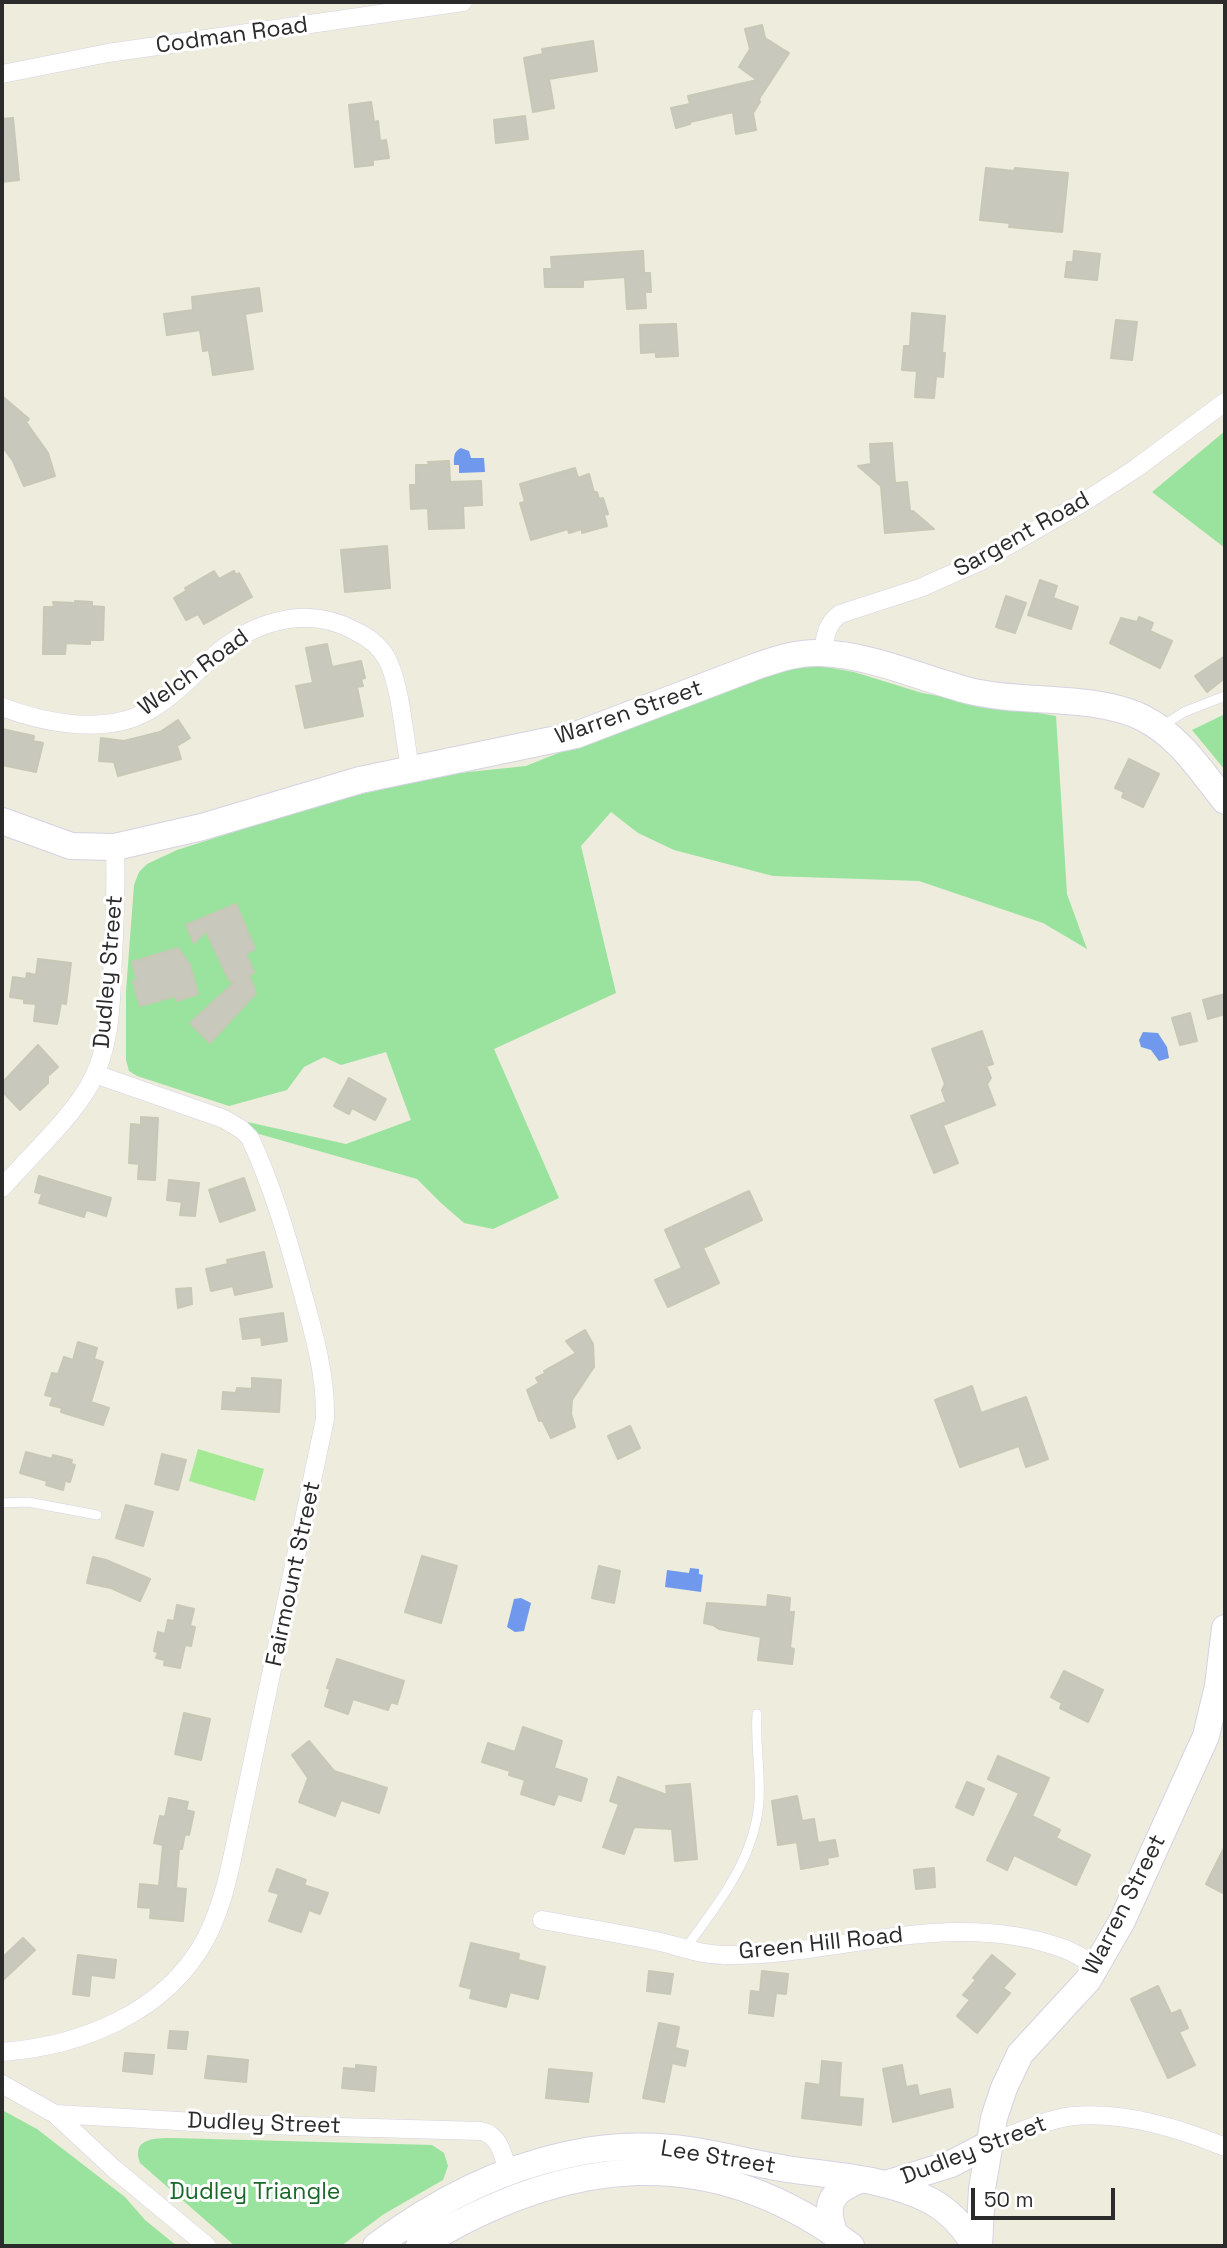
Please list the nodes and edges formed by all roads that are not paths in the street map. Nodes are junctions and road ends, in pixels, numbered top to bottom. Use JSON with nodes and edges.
{"nodes":[{"id":1,"x":463,"y":2,"type":"edge"},
{"id":2,"x":2,"y":74,"type":"edge"},
{"id":3,"x":1225,"y":402,"type":"edge"},
{"id":4,"x":823,"y":653,"type":"junction"},
{"id":5,"x":1225,"y":696,"type":"edge"},
{"id":6,"x":2,"y":707,"type":"edge"},
{"id":7,"x":1159,"y":728,"type":"junction"},
{"id":8,"x":410,"y":768,"type":"junction"},
{"id":9,"x":1225,"y":801,"type":"edge"},
{"id":10,"x":2,"y":821,"type":"edge"},
{"id":11,"x":115,"y":847,"type":"junction"},
{"id":12,"x":95,"y":1074,"type":"junction"},
{"id":13,"x":2,"y":1188,"type":"edge"},
{"id":14,"x":2,"y":1503,"type":"edge"},
{"id":15,"x":97,"y":1515,"type":"dead end"},
{"id":16,"x":1225,"y":1628,"type":"edge"},
{"id":17,"x":757,"y":1714,"type":"dead end"},
{"id":18,"x":542,"y":1920,"type":"dead end"},
{"id":19,"x":685,"y":1949,"type":"junction"},
{"id":20,"x":1097,"y":1966,"type":"junction"},
{"id":21,"x":2,"y":2052,"type":"edge"},
{"id":22,"x":2,"y":2084,"type":"edge"},
{"id":23,"x":55,"y":2114,"type":"junction"},
{"id":24,"x":991,"y":2143,"type":"junction"},
{"id":25,"x":1225,"y":2147,"type":"edge"},
{"id":26,"x":508,"y":2172,"type":"junction"},
{"id":27,"x":860,"y":2180,"type":"junction"},
{"id":28,"x":886,"y":2184,"type":"junction"},
{"id":29,"x":843,"y":2241,"type":"edge"},
{"id":30,"x":207,"y":2246,"type":"edge"},
{"id":31,"x":376,"y":2246,"type":"edge"},
{"id":32,"x":419,"y":2246,"type":"edge"},
{"id":33,"x":977,"y":2246,"type":"edge"}],
"edges":[{"from":1,"to":2,"type":"street","name":"Codman Road"},
{"from":3,"to":4,"type":"street","name":"Sargent Road"},
{"from":4,"to":7,"type":"street","name":"Warren Street"},
{"from":4,"to":8,"type":"street","name":"Warren Street"},
{"from":5,"to":7,"type":"lane"},
{"from":6,"to":8,"type":"street","name":"Welch Road"},
{"from":7,"to":9,"type":"street","name":"Warren Street"},
{"from":8,"to":11,"type":"street","name":"Warren Street"},
{"from":10,"to":11,"type":"street","name":"Warren Street"},
{"from":11,"to":12,"type":"street","name":"Dudley Street"},
{"from":12,"to":13,"type":"street","name":"Dudley Street"},
{"from":12,"to":21,"type":"street","name":"Fairmount Street"},
{"from":14,"to":15,"type":"lane"},
{"from":16,"to":20,"type":"street","name":"Warren Street"},
{"from":17,"to":19,"type":"lane"},
{"from":18,"to":19,"type":"street","name":"Green Hill Road"},
{"from":19,"to":20,"type":"street","name":"Green Hill Road"},
{"from":20,"to":24,"type":"street","name":"Warren Street"},
{"from":22,"to":23,"type":"street","name":"Dudley Street"},
{"from":23,"to":26,"type":"street","name":"Dudley Street"},
{"from":23,"to":30,"type":"street"},
{"from":24,"to":25,"type":"street","name":"Dudley Street"},
{"from":24,"to":28,"type":"street","name":"Dudley Street"},
{"from":24,"to":33,"type":"street","name":"Warren Street"},
{"from":26,"to":27,"type":"street","name":"Lee Street"},
{"from":26,"to":31,"type":"street","name":"Lee Street"},
{"from":27,"to":28,"type":"street","name":"Lee Street"},
{"from":27,"to":29,"type":"street"},
{"from":28,"to":33,"type":"street","name":"Lee Street"},
{"from":29,"to":32,"type":"street","name":"Lee Street"}]}
